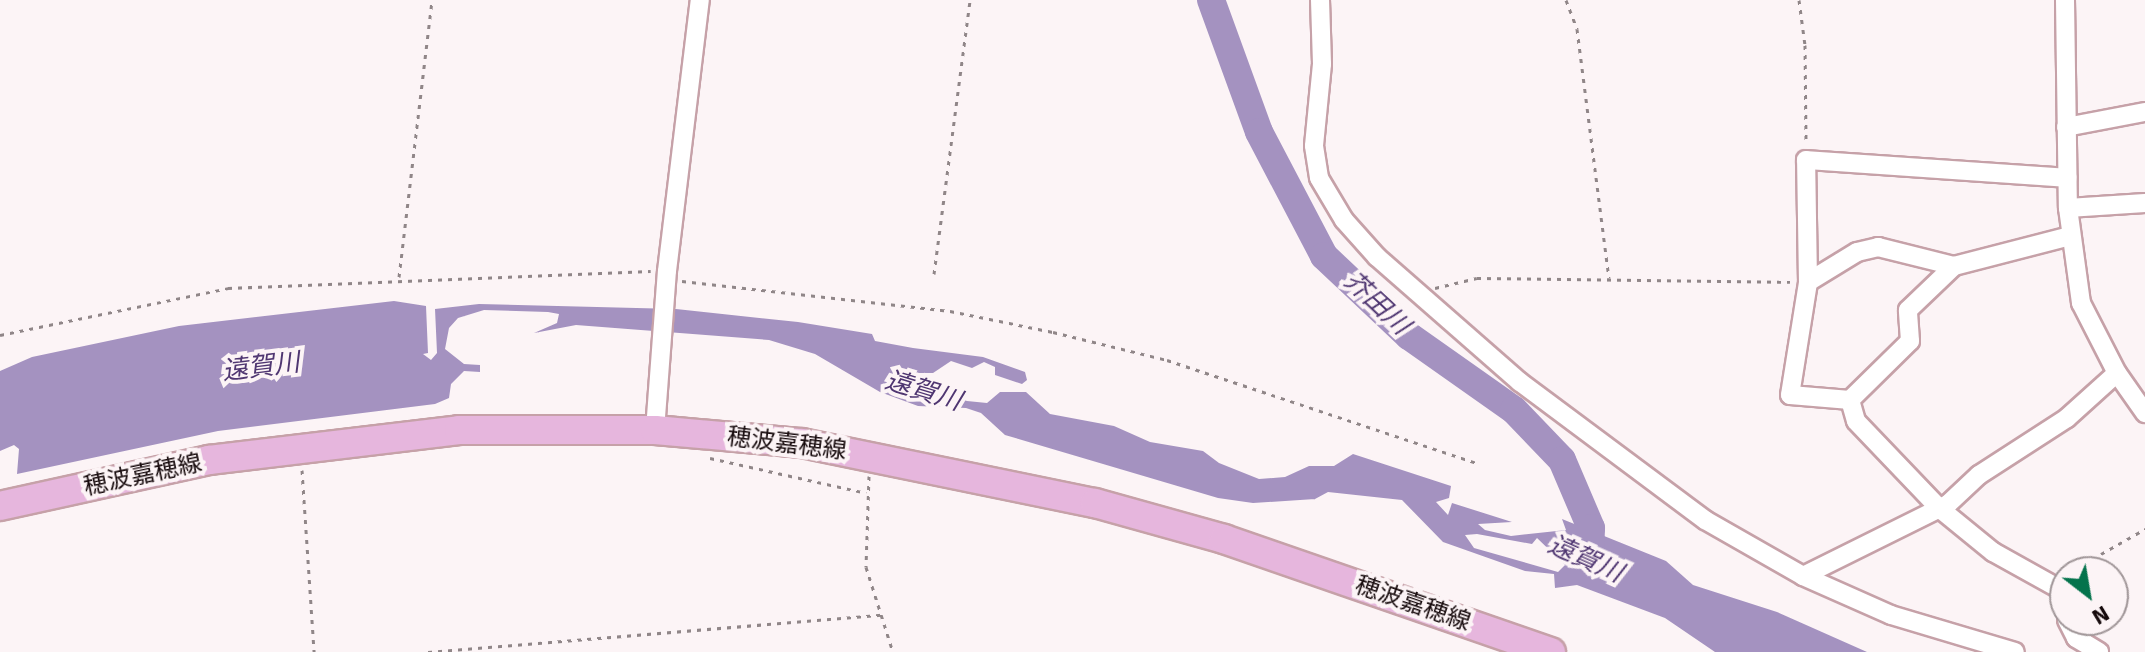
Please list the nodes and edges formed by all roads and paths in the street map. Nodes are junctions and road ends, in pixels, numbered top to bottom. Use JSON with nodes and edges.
{"nodes":[{"id":1,"x":432,"y":0,"type":"edge"},
{"id":2,"x":700,"y":0,"type":"edge"},
{"id":3,"x":970,"y":0,"type":"edge"},
{"id":4,"x":1320,"y":0,"type":"edge"},
{"id":5,"x":1566,"y":0,"type":"edge"},
{"id":6,"x":1799,"y":0,"type":"edge"},
{"id":7,"x":2065,"y":0,"type":"edge"},
{"id":8,"x":2145,"y":112,"type":"edge"},
{"id":9,"x":2066,"y":127,"type":"junction"},
{"id":10,"x":1806,"y":160,"type":"junction"},
{"id":11,"x":2067,"y":178,"type":"junction"},
{"id":12,"x":2145,"y":203,"type":"edge"},
{"id":13,"x":2068,"y":208,"type":"junction"},
{"id":14,"x":2070,"y":236,"type":"junction"},
{"id":15,"x":1954,"y":266,"type":"junction"},
{"id":16,"x":934,"y":274,"type":"dead end"},
{"id":17,"x":667,"y":275,"type":"junction"},
{"id":18,"x":399,"y":277,"type":"junction"},
{"id":19,"x":1609,"y":278,"type":"junction"},
{"id":20,"x":1808,"y":282,"type":"junction"},
{"id":21,"x":1416,"y":292,"type":"junction"},
{"id":22,"x":0,"y":335,"type":"edge"},
{"id":23,"x":2117,"y":373,"type":"junction"},
{"id":24,"x":1850,"y":400,"type":"junction"},
{"id":25,"x":2144,"y":409,"type":"edge"},
{"id":26,"x":656,"y":423,"type":"junction"},
{"id":27,"x":301,"y":446,"type":"junction"},
{"id":28,"x":696,"y":455,"type":"dead end"},
{"id":29,"x":872,"y":455,"type":"junction"},
{"id":30,"x":1476,"y":463,"type":"dead end"},
{"id":31,"x":866,"y":493,"type":"junction"},
{"id":32,"x":0,"y":506,"type":"edge"},
{"id":33,"x":1939,"y":508,"type":"junction"},
{"id":34,"x":2145,"y":529,"type":"edge"},
{"id":35,"x":2100,"y":556,"type":"edge"},
{"id":36,"x":1803,"y":576,"type":"junction"},
{"id":37,"x":2049,"y":583,"type":"edge"},
{"id":38,"x":881,"y":615,"type":"junction"},
{"id":39,"x":2075,"y":636,"type":"edge"},
{"id":40,"x":314,"y":652,"type":"edge"},
{"id":41,"x":428,"y":652,"type":"edge"},
{"id":42,"x":893,"y":652,"type":"edge"},
{"id":43,"x":1551,"y":652,"type":"edge"},
{"id":44,"x":2015,"y":652,"type":"edge"},
{"id":45,"x":2099,"y":652,"type":"edge"}],
"edges":[{"from":1,"to":18,"type":"path"},
{"from":2,"to":17,"type":"street"},
{"from":3,"to":16,"type":"path"},
{"from":4,"to":21,"type":"street"},
{"from":5,"to":19,"type":"path"},
{"from":6,"to":10,"type":"path"},
{"from":7,"to":9,"type":"street"},
{"from":8,"to":9,"type":"street"},
{"from":9,"to":11,"type":"street"},
{"from":10,"to":11,"type":"street"},
{"from":10,"to":20,"type":"street"},
{"from":11,"to":13,"type":"street"},
{"from":12,"to":13,"type":"street"},
{"from":13,"to":14,"type":"street"},
{"from":14,"to":15,"type":"street"},
{"from":14,"to":23,"type":"street"},
{"from":15,"to":20,"type":"street"},
{"from":15,"to":24,"type":"street"},
{"from":17,"to":18,"type":"path"},
{"from":17,"to":26,"type":"street"},
{"from":17,"to":30,"type":"path"},
{"from":18,"to":22,"type":"path"},
{"from":19,"to":20,"type":"path"},
{"from":19,"to":21,"type":"path"},
{"from":20,"to":24,"type":"street"},
{"from":21,"to":36,"type":"street"},
{"from":23,"to":25,"type":"street"},
{"from":23,"to":33,"type":"street"},
{"from":24,"to":33,"type":"street"},
{"from":26,"to":27,"type":"main road","name":"穂波嘉穂線"},
{"from":26,"to":29,"type":"main road","name":"穂波嘉穂線"},
{"from":27,"to":32,"type":"main road","name":"穂波嘉穂線"},
{"from":27,"to":40,"type":"path"},
{"from":28,"to":31,"type":"path"},
{"from":29,"to":31,"type":"path"},
{"from":29,"to":43,"type":"main road","name":"穂波嘉穂線"},
{"from":31,"to":38,"type":"path"},
{"from":33,"to":36,"type":"street"},
{"from":33,"to":37,"type":"street"},
{"from":34,"to":35,"type":"path"},
{"from":36,"to":44,"type":"street"},
{"from":38,"to":41,"type":"path"},
{"from":38,"to":42,"type":"path"},
{"from":39,"to":45,"type":"street"}]}
